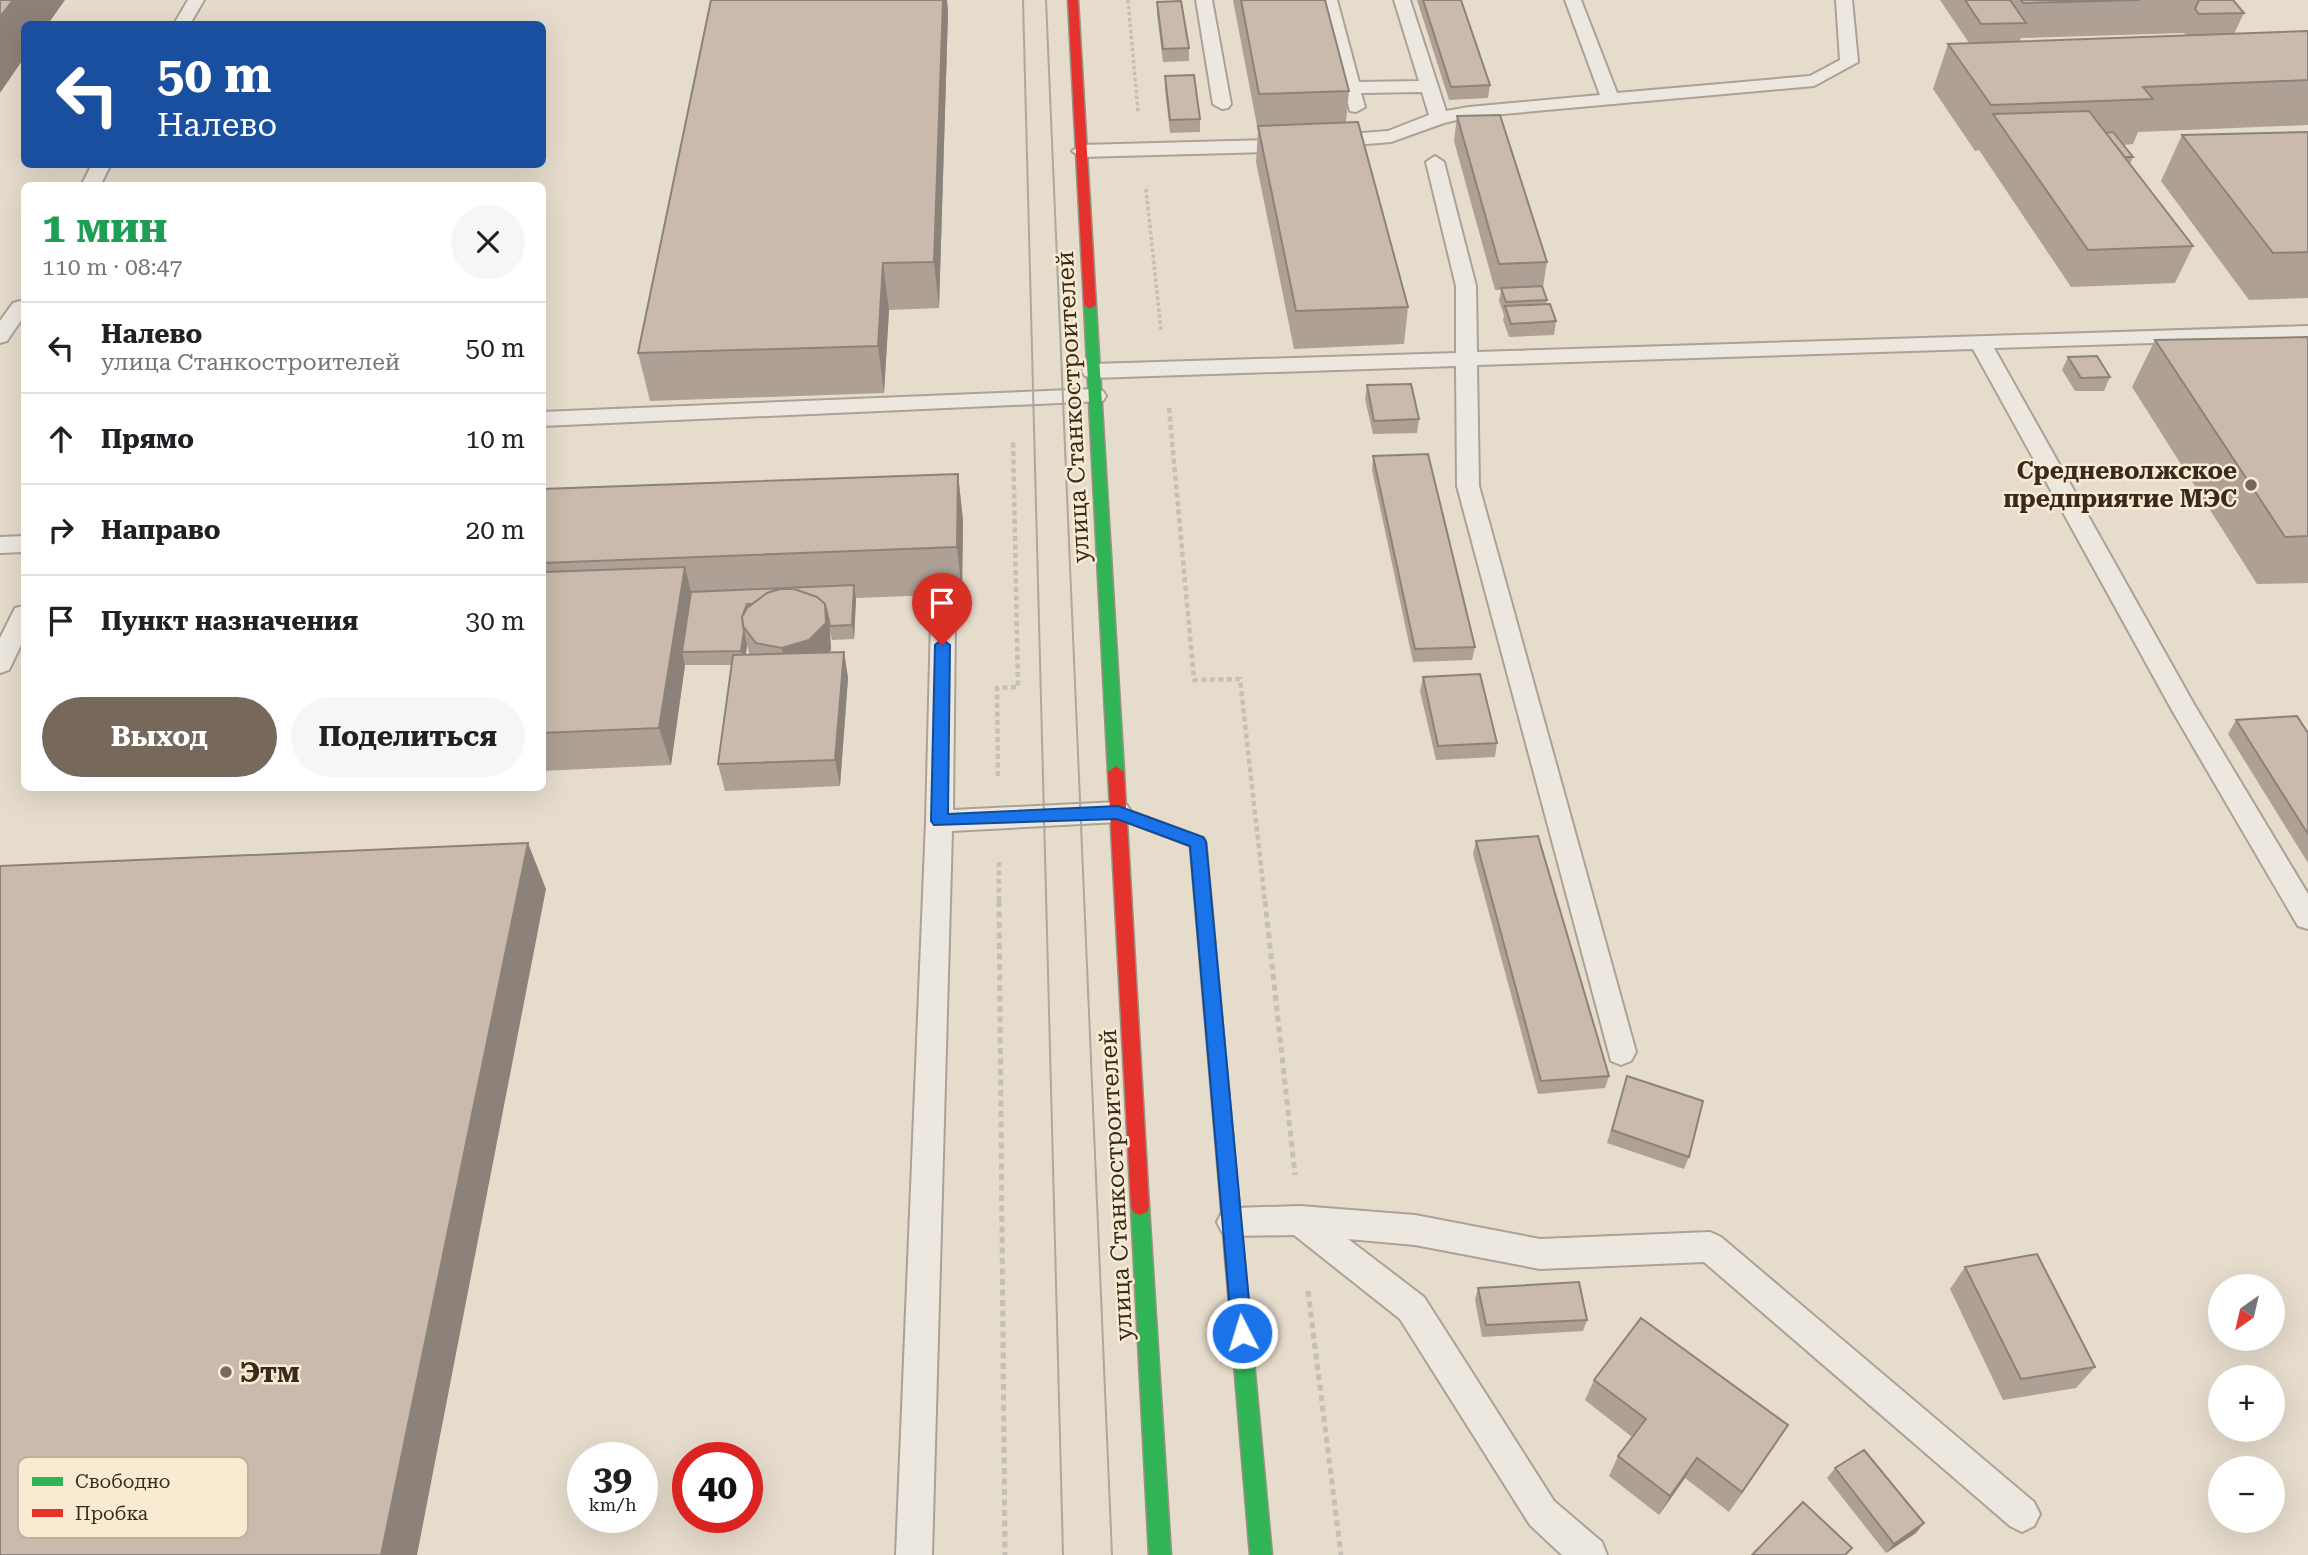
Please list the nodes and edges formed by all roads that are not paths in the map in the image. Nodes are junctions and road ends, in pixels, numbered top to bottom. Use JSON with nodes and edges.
{"nodes":[{"id":1,"x":196,"y":0,"type":"edge"},
{"id":2,"x":1073,"y":0,"type":"edge"},
{"id":3,"x":1204,"y":0,"type":"edge"},
{"id":4,"x":1329,"y":0,"type":"edge"},
{"id":5,"x":1402,"y":0,"type":"edge"},
{"id":6,"x":1573,"y":0,"type":"edge"},
{"id":7,"x":1844,"y":0,"type":"edge"},
{"id":8,"x":184,"y":21,"type":"edge"},
{"id":9,"x":1429,"y":86,"type":"junction"},
{"id":10,"x":1351,"y":88,"type":"junction"},
{"id":11,"x":1610,"y":100,"type":"junction"},
{"id":12,"x":1222,"y":104,"type":"dead end"},
{"id":13,"x":1356,"y":107,"type":"dead end"},
{"id":14,"x":1438,"y":118,"type":"junction"},
{"id":15,"x":1082,"y":151,"type":"junction"},
{"id":16,"x":1435,"y":162,"type":"dead end"},
{"id":17,"x":21,"y":308,"type":"edge"},
{"id":18,"x":2308,"y":332,"type":"edge"},
{"id":19,"x":0,"y":337,"type":"edge"},
{"id":20,"x":1980,"y":342,"type":"junction"},
{"id":21,"x":1465,"y":360,"type":"junction"},
{"id":22,"x":1093,"y":372,"type":"junction"},
{"id":23,"x":1095,"y":396,"type":"junction"},
{"id":24,"x":546,"y":419,"type":"edge"},
{"id":25,"x":21,"y":544,"type":"edge"},
{"id":26,"x":0,"y":545,"type":"edge"},
{"id":27,"x":21,"y":620,"type":"edge"},
{"id":28,"x":943,"y":620,"type":"dead end"},
{"id":29,"x":0,"y":664,"type":"edge"},
{"id":30,"x":1118,"y":812,"type":"junction"},
{"id":31,"x":939,"y":821,"type":"junction"},
{"id":32,"x":2308,"y":918,"type":"edge"},
{"id":33,"x":1621,"y":1052,"type":"dead end"},
{"id":34,"x":1300,"y":1220,"type":"junction"},
{"id":35,"x":1233,"y":1222,"type":"junction"},
{"id":36,"x":2022,"y":1514,"type":"dead end"},
{"id":37,"x":914,"y":1555,"type":"edge"},
{"id":38,"x":1160,"y":1555,"type":"edge"},
{"id":39,"x":1261,"y":1555,"type":"edge"},
{"id":40,"x":1589,"y":1555,"type":"edge"}],
"edges":[{"from":1,"to":8,"type":"lane"},
{"from":2,"to":15,"type":"street","name":"улица Станкостроителей"},
{"from":3,"to":12,"type":"lane"},
{"from":4,"to":10,"type":"lane"},
{"from":5,"to":9,"type":"lane"},
{"from":6,"to":11,"type":"lane"},
{"from":7,"to":11,"type":"lane"},
{"from":9,"to":10,"type":"lane"},
{"from":9,"to":14,"type":"lane"},
{"from":10,"to":13,"type":"lane"},
{"from":11,"to":14,"type":"lane"},
{"from":14,"to":15,"type":"lane"},
{"from":15,"to":22,"type":"street","name":"улица Станкостроителей"},
{"from":16,"to":21,"type":"lane"},
{"from":17,"to":19,"type":"lane"},
{"from":18,"to":20,"type":"lane"},
{"from":20,"to":21,"type":"lane"},
{"from":20,"to":32,"type":"lane"},
{"from":21,"to":22,"type":"lane"},
{"from":21,"to":33,"type":"lane"},
{"from":22,"to":23,"type":"street","name":"улица Станкостроителей"},
{"from":23,"to":24,"type":"lane"},
{"from":23,"to":30,"type":"street","name":"улица Станкостроителей"},
{"from":25,"to":26,"type":"lane"},
{"from":27,"to":29,"type":"lane"},
{"from":28,"to":31,"type":"lane"},
{"from":30,"to":31,"type":"lane"},
{"from":30,"to":35,"type":"street"},
{"from":30,"to":38,"type":"street","name":"улица Станкостроителей"},
{"from":31,"to":37,"type":"lane"},
{"from":34,"to":35,"type":"lane"},
{"from":34,"to":36,"type":"lane"},
{"from":34,"to":40,"type":"lane"},
{"from":35,"to":39,"type":"street"}]}
